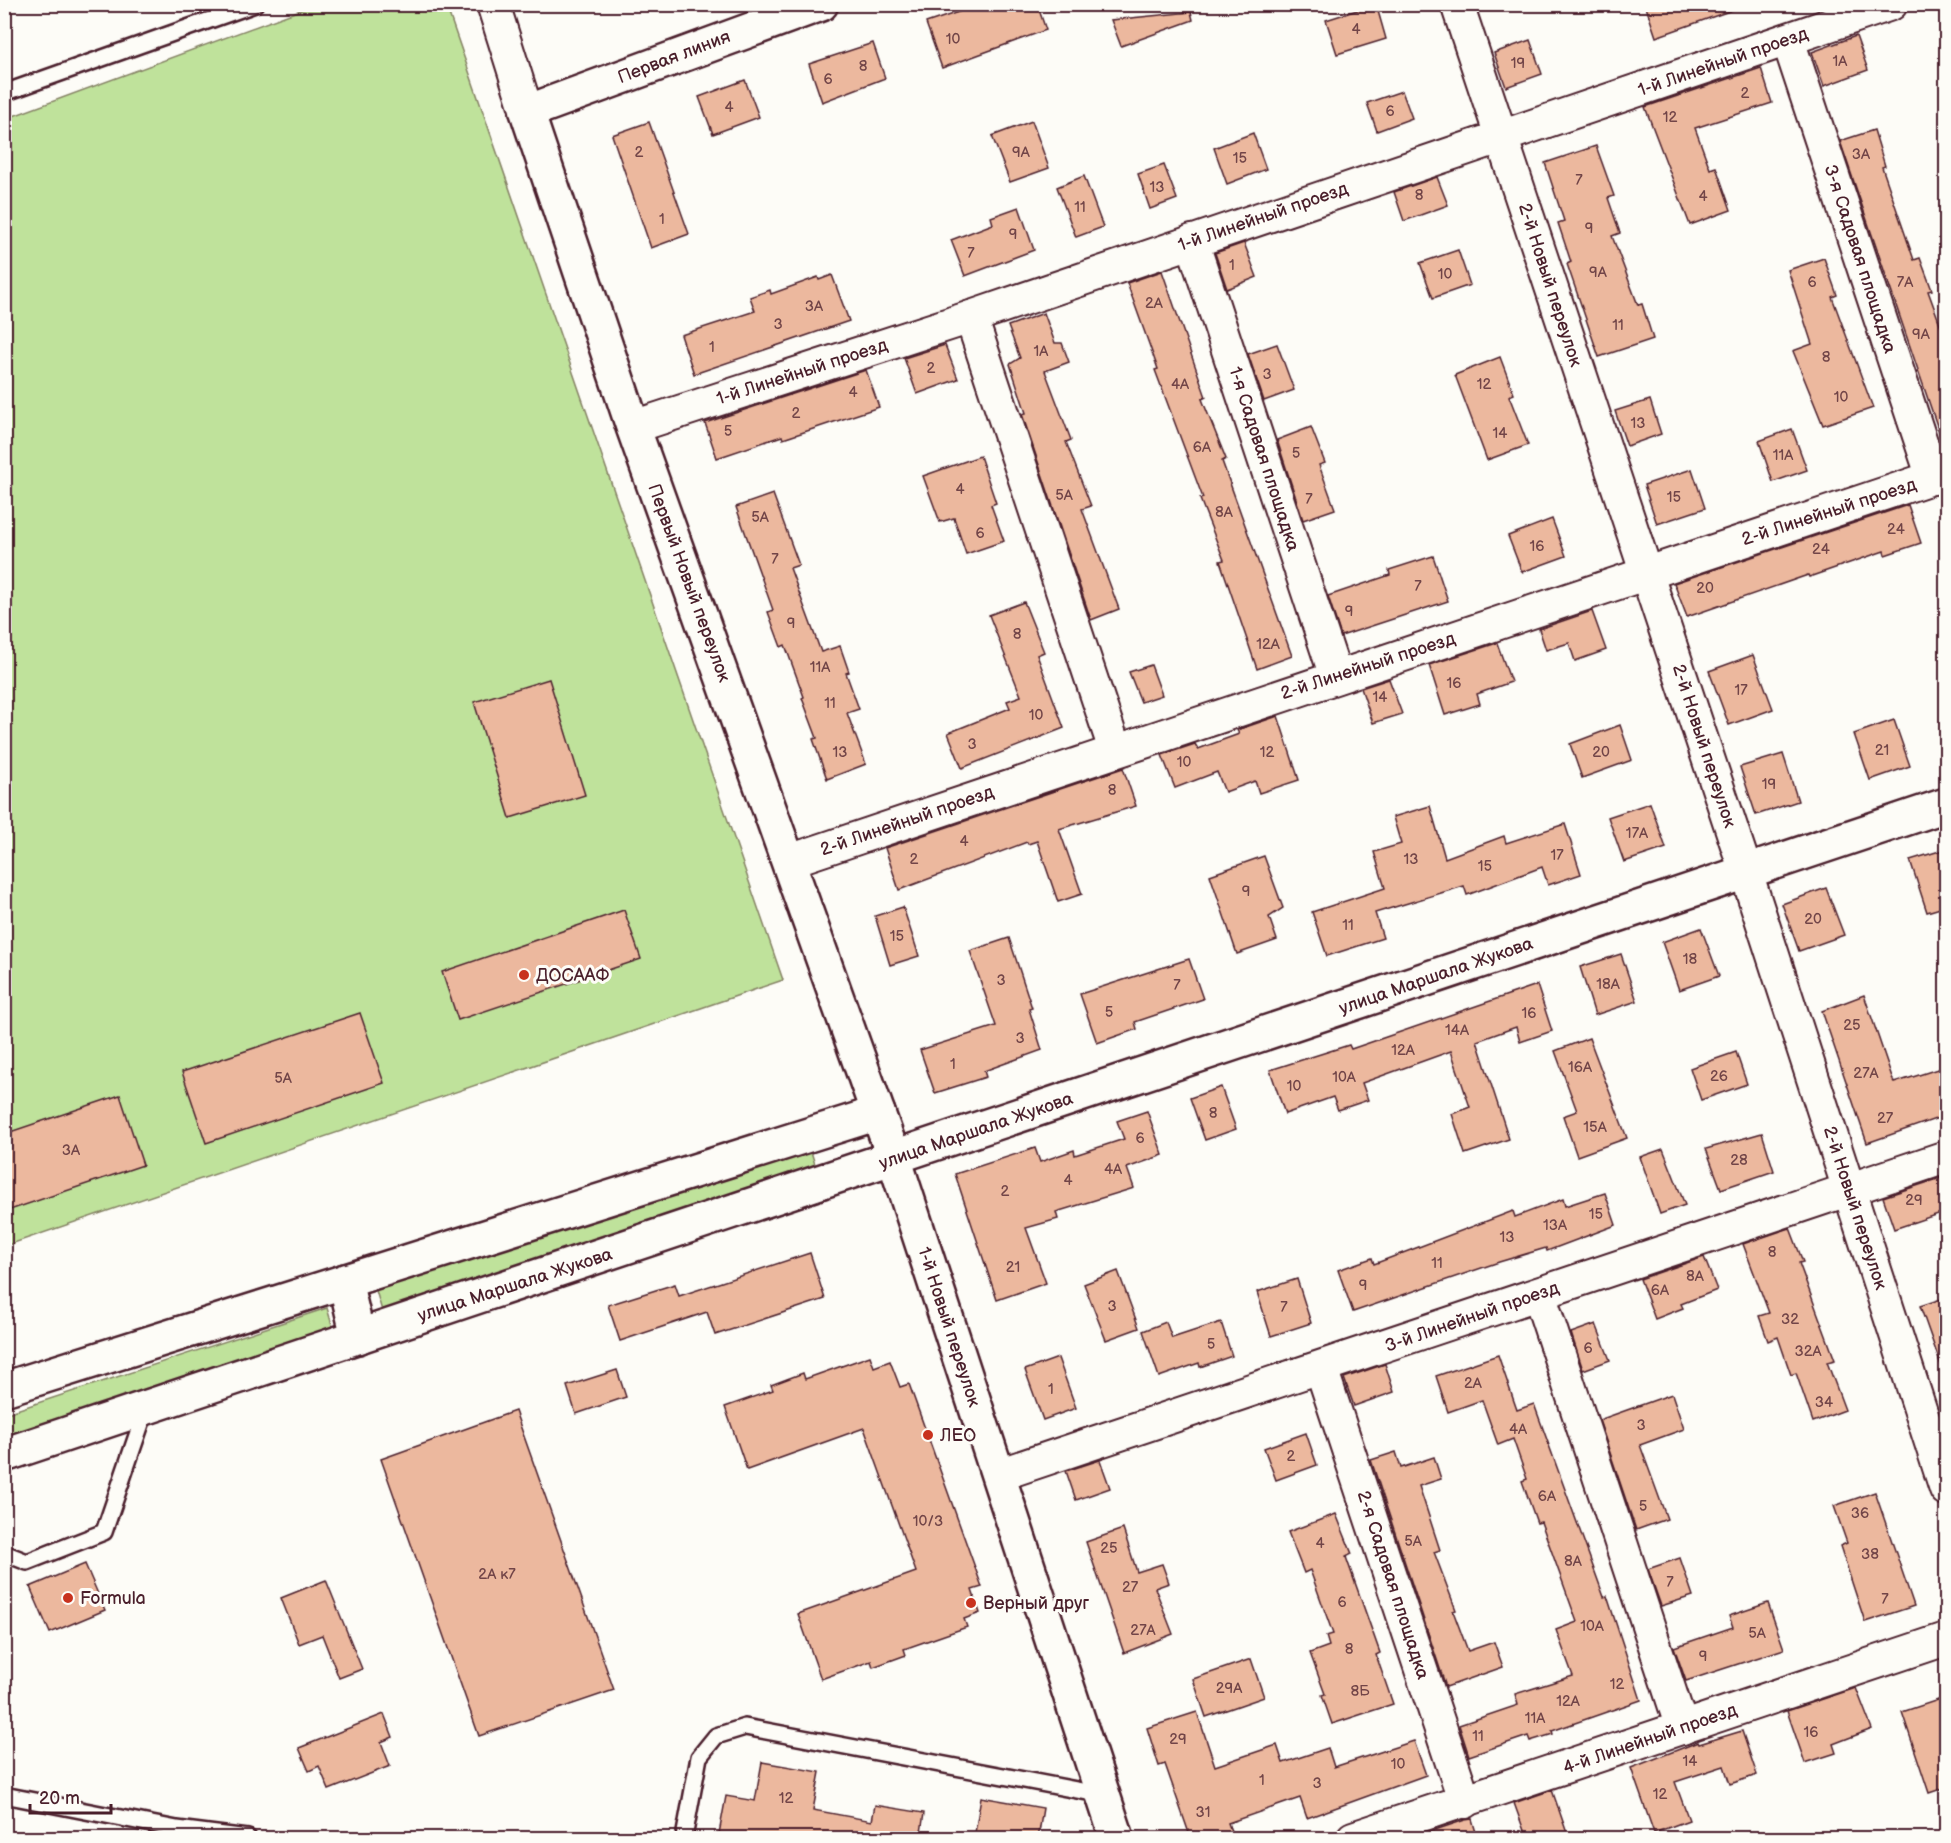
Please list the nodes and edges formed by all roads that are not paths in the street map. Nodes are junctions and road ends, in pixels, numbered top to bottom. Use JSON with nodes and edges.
{"nodes":[{"id":1,"x":255,"y":4,"type":"edge"},
{"id":2,"x":493,"y":4,"type":"edge"},
{"id":3,"x":821,"y":4,"type":"edge"},
{"id":4,"x":1457,"y":4,"type":"edge"},
{"id":5,"x":1891,"y":4,"type":"edge"},
{"id":6,"x":1788,"y":40,"type":"junction"},
{"id":7,"x":4,"y":93,"type":"edge"},
{"id":8,"x":527,"y":112,"type":"junction"},
{"id":9,"x":1501,"y":136,"type":"junction"},
{"id":10,"x":1192,"y":241,"type":"junction"},
{"id":11,"x":971,"y":317,"type":"junction"},
{"id":12,"x":633,"y":427,"type":"junction"},
{"id":13,"x":1940,"y":475,"type":"edge"},
{"id":14,"x":1646,"y":573,"type":"junction"},
{"id":15,"x":1336,"y":677,"type":"junction"},
{"id":16,"x":1115,"y":750,"type":"junction"},
{"id":17,"x":1947,"y":806,"type":"edge"},
{"id":18,"x":789,"y":861,"type":"junction"},
{"id":19,"x":1746,"y":872,"type":"junction"},
{"id":20,"x":878,"y":1113,"type":"junction"},
{"id":21,"x":1947,"y":1157,"type":"edge"},
{"id":22,"x":894,"y":1158,"type":"junction"},
{"id":23,"x":1849,"y":1190,"type":"junction"},
{"id":24,"x":345,"y":1281,"type":"junction"},
{"id":25,"x":1539,"y":1294,"type":"junction"},
{"id":26,"x":358,"y":1337,"type":"junction"},
{"id":27,"x":1321,"y":1368,"type":"junction"},
{"id":28,"x":4,"y":1389,"type":"edge"},
{"id":29,"x":147,"y":1407,"type":"junction"},
{"id":30,"x":4,"y":1455,"type":"edge"},
{"id":31,"x":998,"y":1474,"type":"junction"},
{"id":32,"x":1947,"y":1489,"type":"edge"},
{"id":33,"x":4,"y":1553,"type":"edge"},
{"id":34,"x":1947,"y":1639,"type":"edge"},
{"id":35,"x":1682,"y":1728,"type":"junction"},
{"id":36,"x":4,"y":1795,"type":"edge"},
{"id":37,"x":1103,"y":1795,"type":"junction"},
{"id":38,"x":1465,"y":1802,"type":"junction"},
{"id":39,"x":176,"y":1834,"type":"edge"},
{"id":40,"x":248,"y":1839,"type":"edge"},
{"id":41,"x":684,"y":1839,"type":"edge"},
{"id":42,"x":1117,"y":1839,"type":"edge"},
{"id":43,"x":1353,"y":1839,"type":"edge"}],
"edges":[{"from":1,"to":7,"type":"lane"},
{"from":2,"to":8,"type":"street","name":"Первый Новый переулок"},
{"from":3,"to":8,"type":"main road","name":"Первая линия"},
{"from":4,"to":9,"type":"street","name":"2-й Новый переулок"},
{"from":5,"to":6,"type":"street","name":"1-й Линейный проезд"},
{"from":6,"to":9,"type":"street","name":"1-й Линейный проезд"},
{"from":6,"to":13,"type":"street","name":"3-я Садовая площадка"},
{"from":8,"to":12,"type":"main road","name":"Первый Новый переулок"},
{"from":9,"to":10,"type":"street","name":"1-й Линейный проезд"},
{"from":9,"to":14,"type":"street","name":"2-й Новый переулок"},
{"from":10,"to":11,"type":"street","name":"1-й Линейный проезд"},
{"from":10,"to":15,"type":"street","name":"1-я Садовая площадка"},
{"from":11,"to":12,"type":"street","name":"1-й Линейный проезд"},
{"from":11,"to":16,"type":"street"},
{"from":12,"to":18,"type":"main road","name":"Первый Новый переулок"},
{"from":13,"to":14,"type":"street","name":"2-й Линейный проезд"},
{"from":14,"to":15,"type":"street","name":"2-й Линейный проезд"},
{"from":14,"to":19,"type":"street","name":"2-й Новый переулок"},
{"from":15,"to":16,"type":"street","name":"2-й Линейный проезд"},
{"from":16,"to":18,"type":"street","name":"2-й Линейный проезд"},
{"from":17,"to":19,"type":"main road","name":"улица Маршала Жукова"},
{"from":18,"to":20,"type":"main road","name":"Первый Новый переулок"},
{"from":19,"to":22,"type":"main road","name":"улица Маршала Жукова"},
{"from":19,"to":23,"type":"street","name":"2-й Новый переулок"},
{"from":20,"to":22,"type":"main road","name":"Первый Новый переулок"},
{"from":20,"to":24,"type":"main road"},
{"from":21,"to":23,"type":"street","name":"3-й Линейный проезд"},
{"from":22,"to":26,"type":"main road","name":"улица Маршала Жукова"},
{"from":22,"to":31,"type":"main road","name":"1-й Новый переулок"},
{"from":23,"to":25,"type":"street","name":"3-й Линейный проезд"},
{"from":23,"to":32,"type":"street","name":"2-й Новый переулок"},
{"from":24,"to":26,"type":"main road"},
{"from":24,"to":28,"type":"main road"},
{"from":25,"to":27,"type":"street","name":"3-й Линейный проезд"},
{"from":25,"to":35,"type":"street"},
{"from":26,"to":29,"type":"main road","name":"улица Маршала Жукова"},
{"from":27,"to":31,"type":"street","name":"3-й Линейный проезд"},
{"from":27,"to":38,"type":"street","name":"2-я Cадовая площадка"},
{"from":29,"to":30,"type":"main road","name":"улица Маршала Жукова"},
{"from":29,"to":33,"type":"lane"},
{"from":31,"to":37,"type":"main road","name":"1-й Новый переулок"},
{"from":34,"to":35,"type":"street","name":"4-й Линейный проезд"},
{"from":35,"to":38,"type":"street","name":"4-й Линейный проезд"},
{"from":36,"to":39,"type":"lane"},
{"from":37,"to":41,"type":"lane"},
{"from":37,"to":42,"type":"main road","name":"1-й Новый переулок"},
{"from":38,"to":43,"type":"street","name":"4-й Линейный проезд"},
{"from":39,"to":40,"type":"lane"}]}
